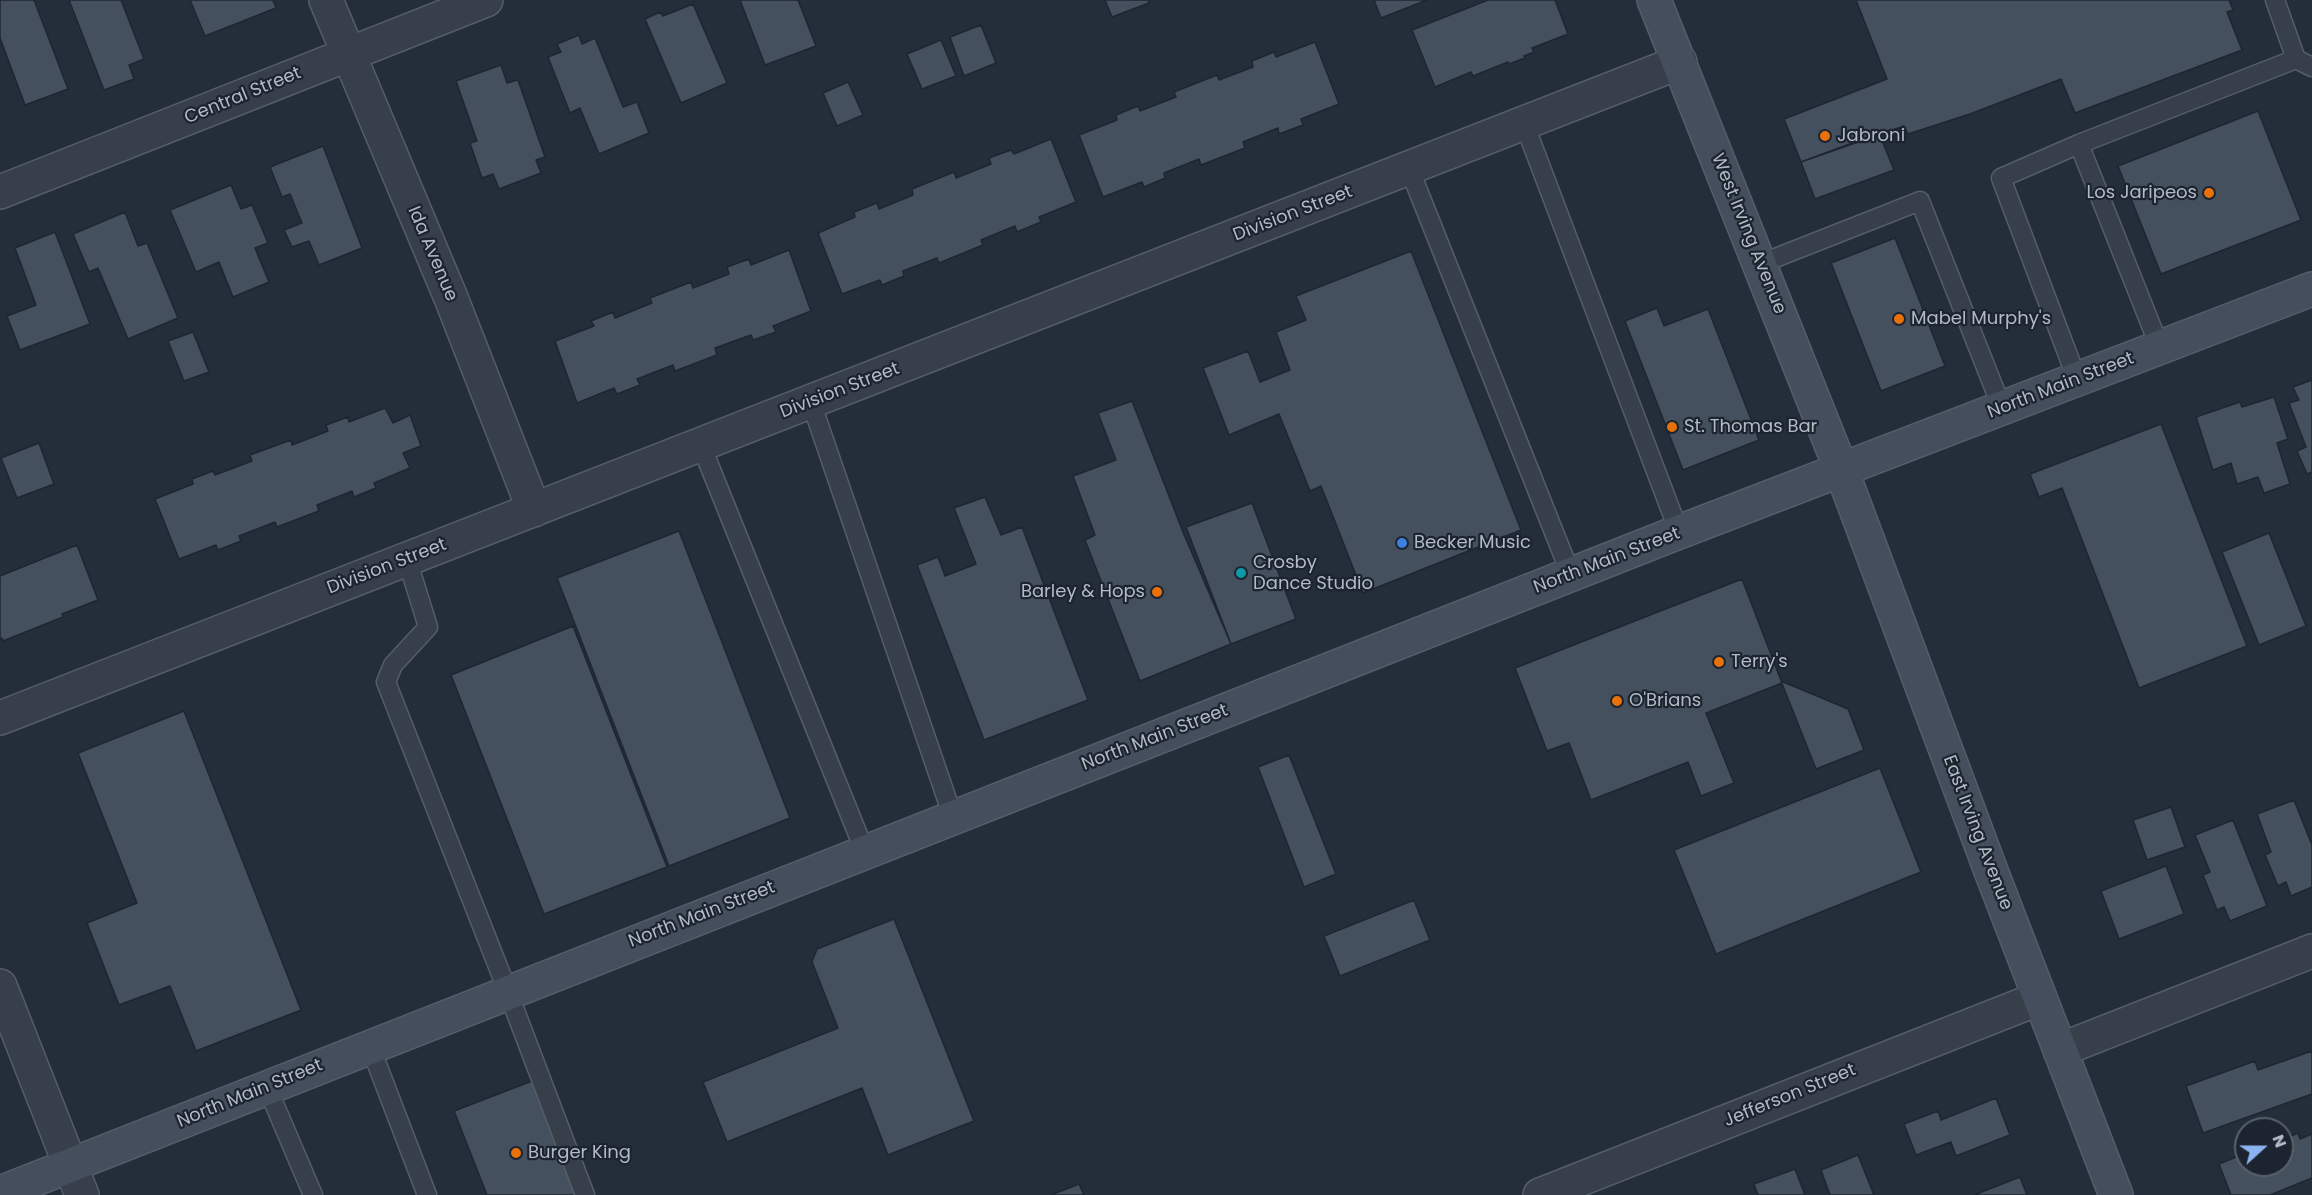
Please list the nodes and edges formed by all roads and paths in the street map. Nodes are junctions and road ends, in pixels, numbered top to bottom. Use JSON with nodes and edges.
{"nodes":[{"id":1,"x":326,"y":0,"type":"edge"},
{"id":2,"x":486,"y":0,"type":"edge"},
{"id":3,"x":1654,"y":0,"type":"edge"},
{"id":4,"x":2275,"y":0,"type":"edge"},
{"id":5,"x":348,"y":55,"type":"junction"},
{"id":6,"x":1680,"y":63,"type":"junction"},
{"id":7,"x":2304,"y":63,"type":"edge"},
{"id":8,"x":1524,"y":123,"type":"junction"},
{"id":9,"x":2079,"y":144,"type":"junction"},
{"id":10,"x":1409,"y":168,"type":"junction"},
{"id":11,"x":0,"y":192,"type":"edge"},
{"id":12,"x":1760,"y":264,"type":"junction"},
{"id":13,"x":2312,"y":289,"type":"edge"},
{"id":14,"x":2160,"y":348,"type":"junction"},
{"id":15,"x":2078,"y":379,"type":"junction"},
{"id":16,"x":811,"y":402,"type":"junction"},
{"id":17,"x":2002,"y":408,"type":"junction"},
{"id":18,"x":701,"y":445,"type":"junction"},
{"id":19,"x":1841,"y":469,"type":"junction"},
{"id":20,"x":534,"y":510,"type":"junction"},
{"id":21,"x":1679,"y":532,"type":"junction"},
{"id":22,"x":407,"y":559,"type":"junction"},
{"id":23,"x":1571,"y":575,"type":"junction"},
{"id":24,"x":0,"y":718,"type":"edge"},
{"id":25,"x":953,"y":817,"type":"junction"},
{"id":26,"x":865,"y":852,"type":"junction"},
{"id":27,"x":2312,"y":951,"type":"edge"},
{"id":28,"x":0,"y":986,"type":"edge"},
{"id":29,"x":508,"y":992,"type":"junction"},
{"id":30,"x":2040,"y":998,"type":"junction"},
{"id":31,"x":370,"y":1046,"type":"junction"},
{"id":32,"x":2060,"y":1050,"type":"junction"},
{"id":33,"x":267,"y":1087,"type":"junction"},
{"id":34,"x":76,"y":1180,"type":"edge"},
{"id":35,"x":0,"y":1193,"type":"edge"},
{"id":36,"x":313,"y":1195,"type":"edge"},
{"id":37,"x":427,"y":1195,"type":"edge"},
{"id":38,"x":585,"y":1195,"type":"edge"},
{"id":39,"x":1540,"y":1195,"type":"edge"},
{"id":40,"x":2116,"y":1195,"type":"edge"}],
"edges":[{"from":1,"to":5,"type":"street","name":"Ida Avenue"},
{"from":2,"to":5,"type":"street","name":"Central Street"},
{"from":3,"to":6,"type":"main road","name":"West Irving Avenue"},
{"from":4,"to":7,"type":"lane"},
{"from":5,"to":11,"type":"street","name":"Central Street"},
{"from":5,"to":20,"type":"street","name":"Ida Avenue"},
{"from":6,"to":8,"type":"street","name":"Division Street"},
{"from":6,"to":12,"type":"main road","name":"West Irving Avenue"},
{"from":7,"to":9,"type":"lane"},
{"from":8,"to":10,"type":"street","name":"Division Street"},
{"from":8,"to":21,"type":"lane"},
{"from":9,"to":14,"type":"lane"},
{"from":9,"to":15,"type":"lane"},
{"from":10,"to":16,"type":"street","name":"Division Street"},
{"from":10,"to":23,"type":"lane"},
{"from":12,"to":17,"type":"lane"},
{"from":12,"to":19,"type":"main road","name":"West Irving Avenue"},
{"from":13,"to":14,"type":"main road","name":"North Main Street"},
{"from":14,"to":15,"type":"main road","name":"North Main Street"},
{"from":15,"to":17,"type":"main road","name":"North Main Street"},
{"from":16,"to":18,"type":"street","name":"Division Street"},
{"from":16,"to":25,"type":"lane"},
{"from":17,"to":19,"type":"main road","name":"North Main Street"},
{"from":18,"to":20,"type":"street","name":"Division Street"},
{"from":18,"to":26,"type":"lane"},
{"from":19,"to":21,"type":"main road","name":"North Main Street"},
{"from":19,"to":30,"type":"main road","name":"East Irving Avenue"},
{"from":20,"to":22,"type":"street","name":"Division Street"},
{"from":21,"to":23,"type":"main road","name":"North Main Street"},
{"from":22,"to":24,"type":"street","name":"Division Street"},
{"from":22,"to":29,"type":"lane"},
{"from":23,"to":25,"type":"main road","name":"North Main Street"},
{"from":25,"to":26,"type":"main road","name":"North Main Street"},
{"from":26,"to":29,"type":"main road","name":"North Main Street"},
{"from":27,"to":32,"type":"street"},
{"from":28,"to":34,"type":"street"},
{"from":29,"to":31,"type":"main road","name":"North Main Street"},
{"from":29,"to":38,"type":"lane"},
{"from":30,"to":32,"type":"main road","name":"East Irving Avenue"},
{"from":30,"to":39,"type":"street","name":"Jefferson Street"},
{"from":31,"to":33,"type":"main road","name":"North Main Street"},
{"from":31,"to":37,"type":"lane"},
{"from":32,"to":40,"type":"main road","name":"East Irving Avenue"},
{"from":33,"to":34,"type":"main road","name":"North Main Street"},
{"from":33,"to":36,"type":"lane"},
{"from":34,"to":35,"type":"main road","name":"North Main Street"}]}
